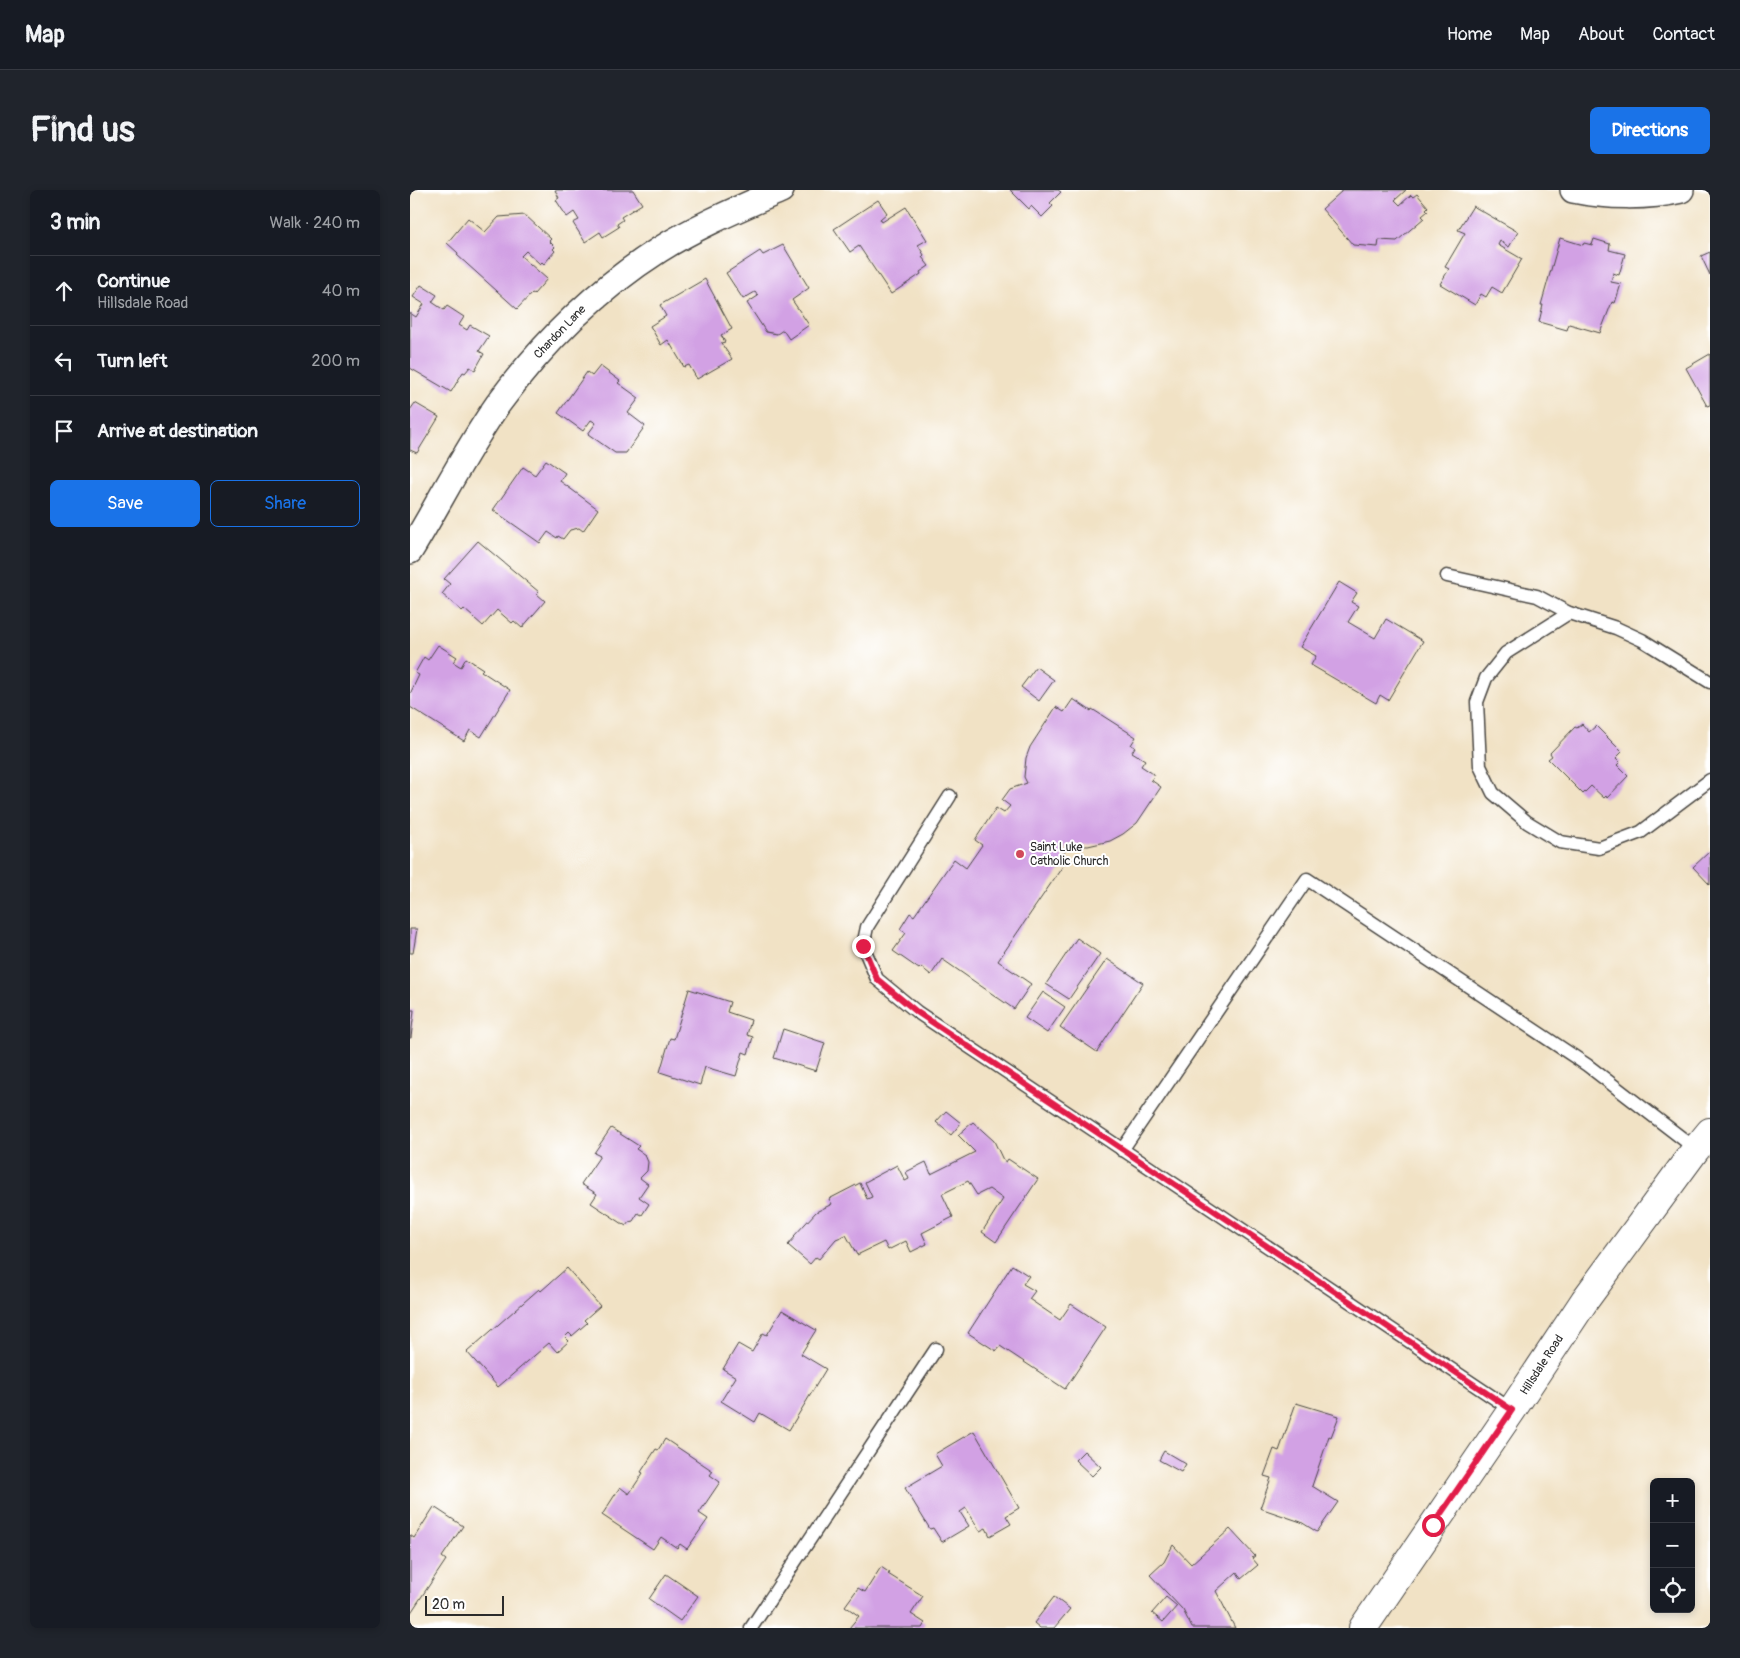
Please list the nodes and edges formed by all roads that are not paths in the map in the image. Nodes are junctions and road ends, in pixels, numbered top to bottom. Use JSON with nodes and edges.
{"nodes":[{"id":1,"x":781,"y":190,"type":"edge"},
{"id":2,"x":1573,"y":190,"type":"edge"},
{"id":3,"x":1681,"y":190,"type":"edge"},
{"id":4,"x":410,"y":551,"type":"edge"},
{"id":5,"x":1447,"y":576,"type":"dead end"},
{"id":6,"x":1569,"y":612,"type":"junction"},
{"id":7,"x":1710,"y":682,"type":"edge"},
{"id":8,"x":1710,"y":780,"type":"edge"},
{"id":9,"x":950,"y":796,"type":"dead end"},
{"id":10,"x":1703,"y":1140,"type":"edge"},
{"id":11,"x":1122,"y":1150,"type":"junction"},
{"id":12,"x":936,"y":1349,"type":"dead end"},
{"id":13,"x":1512,"y":1410,"type":"junction"},
{"id":14,"x":751,"y":1628,"type":"edge"},
{"id":15,"x":1363,"y":1628,"type":"edge"}],
"edges":[{"from":1,"to":4,"type":"street","name":"Chardon Lane"},
{"from":2,"to":3,"type":"street"},
{"from":5,"to":6,"type":"lane"},
{"from":6,"to":7,"type":"lane"},
{"from":6,"to":8,"type":"lane"},
{"from":9,"to":11,"type":"lane"},
{"from":10,"to":11,"type":"lane"},
{"from":10,"to":13,"type":"main road","name":"Hillsdale Road"},
{"from":11,"to":13,"type":"lane"},
{"from":12,"to":14,"type":"lane"},
{"from":13,"to":15,"type":"main road","name":"Hillsdale Road"}]}
